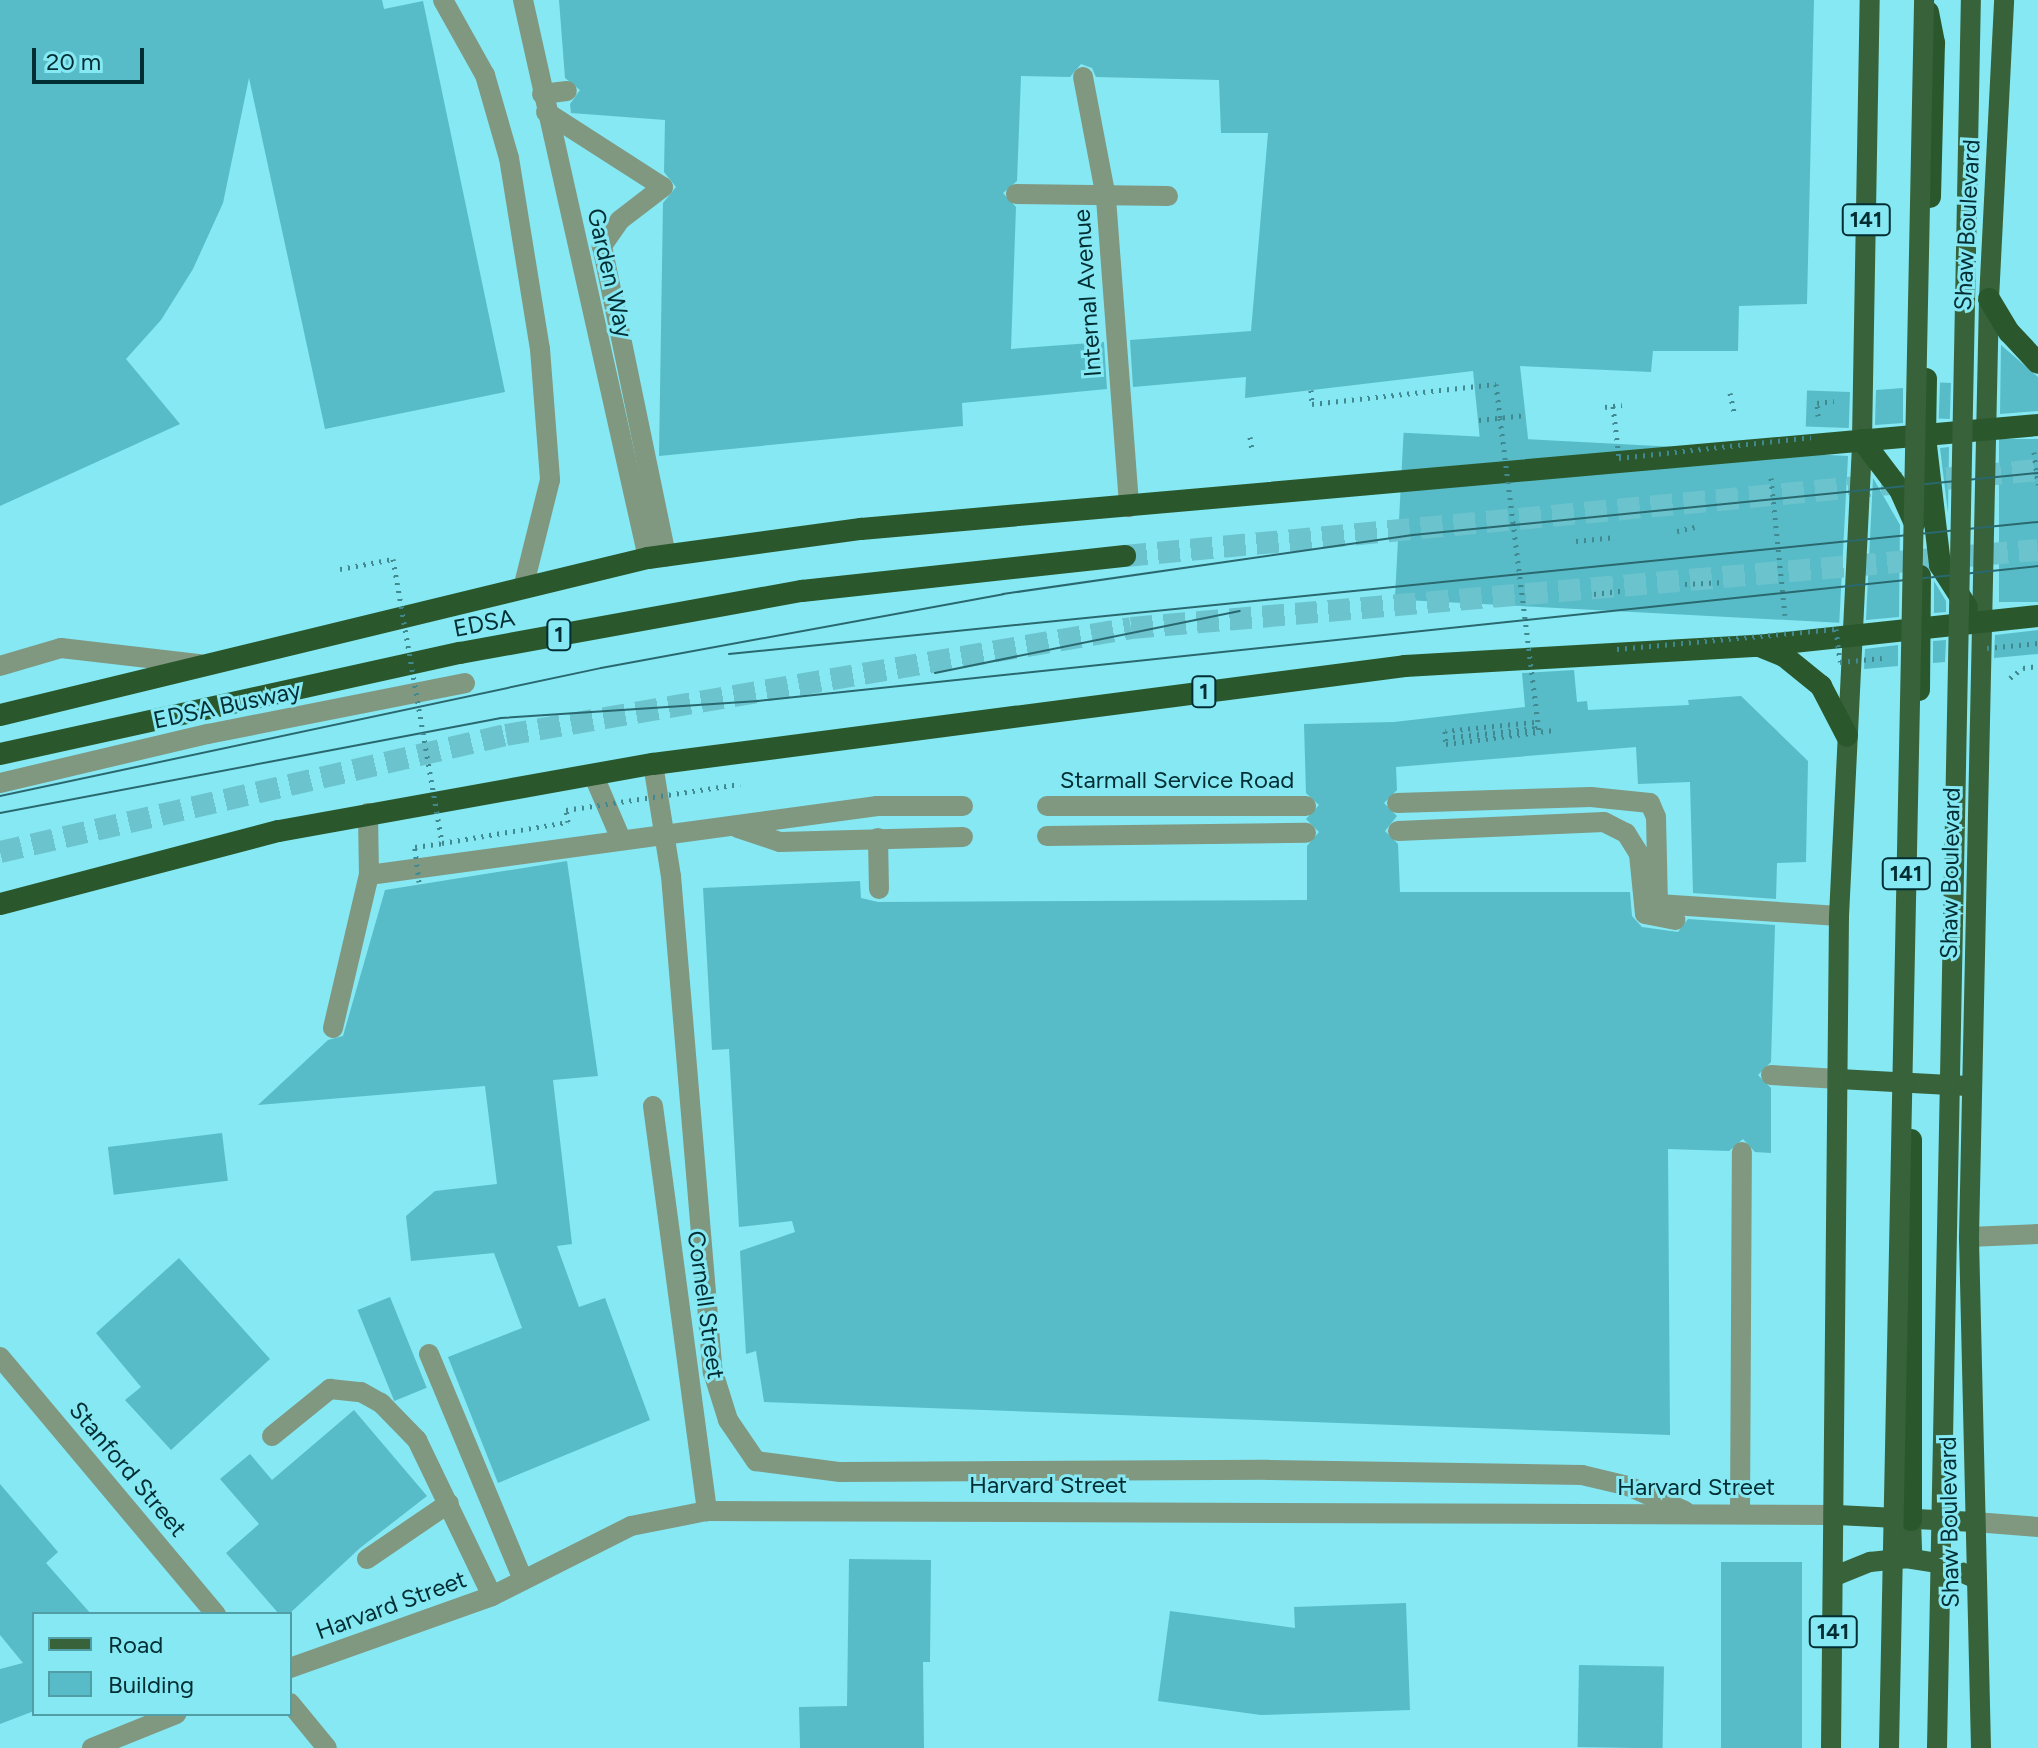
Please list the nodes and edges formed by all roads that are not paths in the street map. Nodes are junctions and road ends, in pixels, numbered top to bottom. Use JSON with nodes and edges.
{"nodes":[{"id":1,"x":443,"y":0,"type":"edge"},
{"id":2,"x":523,"y":0,"type":"edge"},
{"id":3,"x":1870,"y":0,"type":"edge"},
{"id":4,"x":1925,"y":0,"type":"edge"},
{"id":5,"x":1971,"y":0,"type":"edge"},
{"id":6,"x":2004,"y":0,"type":"edge"},
{"id":7,"x":1083,"y":77,"type":"dead end"},
{"id":8,"x":567,"y":91,"type":"dead end"},
{"id":9,"x":544,"y":103,"type":"junction"},
{"id":10,"x":1016,"y":194,"type":"dead end"},
{"id":11,"x":1168,"y":196,"type":"dead end"},
{"id":12,"x":1106,"y":198,"type":"junction"},
{"id":13,"x":1989,"y":299,"type":"junction"},
{"id":14,"x":2038,"y":363,"type":"edge"},
{"id":15,"x":2038,"y":425,"type":"edge"},
{"id":16,"x":1986,"y":429,"type":"junction"},
{"id":17,"x":1925,"y":437,"type":"junction"},
{"id":18,"x":1862,"y":440,"type":"junction"},
{"id":19,"x":1129,"y":507,"type":"junction"},
{"id":20,"x":1125,"y":556,"type":"tunnel mouth"},
{"id":21,"x":657,"y":557,"type":"junction"},
{"id":22,"x":523,"y":588,"type":"junction"},
{"id":23,"x":2038,"y":616,"type":"edge"},
{"id":24,"x":1983,"y":622,"type":"junction"},
{"id":25,"x":1923,"y":628,"type":"junction"},
{"id":26,"x":1853,"y":635,"type":"junction"},
{"id":27,"x":1757,"y":646,"type":"junction"},
{"id":28,"x":200,"y":664,"type":"junction"},
{"id":29,"x":0,"y":666,"type":"edge"},
{"id":30,"x":465,"y":683,"type":"dead end"},
{"id":31,"x":0,"y":715,"type":"edge"},
{"id":32,"x":1847,"y":736,"type":"junction"},
{"id":33,"x":0,"y":754,"type":"edge"},
{"id":34,"x":653,"y":764,"type":"junction"},
{"id":35,"x":593,"y":774,"type":"junction"},
{"id":36,"x":0,"y":783,"type":"edge"},
{"id":37,"x":1397,"y":803,"type":"dead end"},
{"id":38,"x":963,"y":806,"type":"dead end"},
{"id":39,"x":1047,"y":806,"type":"dead end"},
{"id":40,"x":1306,"y":806,"type":"dead end"},
{"id":41,"x":368,"y":813,"type":"junction"},
{"id":42,"x":734,"y":827,"type":"junction"},
{"id":43,"x":1398,"y":831,"type":"dead end"},
{"id":44,"x":663,"y":832,"type":"junction"},
{"id":45,"x":1306,"y":833,"type":"dead end"},
{"id":46,"x":1047,"y":836,"type":"dead end"},
{"id":47,"x":620,"y":837,"type":"junction"},
{"id":48,"x":963,"y":837,"type":"dead end"},
{"id":49,"x":878,"y":838,"type":"junction"},
{"id":50,"x":369,"y":875,"type":"junction"},
{"id":51,"x":879,"y":889,"type":"dead end"},
{"id":52,"x":0,"y":904,"type":"edge"},
{"id":53,"x":1741,"y":910,"type":"junction"},
{"id":54,"x":1839,"y":916,"type":"junction"},
{"id":55,"x":333,"y":1028,"type":"dead end"},
{"id":56,"x":1771,"y":1075,"type":"dead end"},
{"id":57,"x":1839,"y":1079,"type":"junction"},
{"id":58,"x":1911,"y":1083,"type":"junction"},
{"id":59,"x":1972,"y":1086,"type":"junction"},
{"id":60,"x":653,"y":1106,"type":"dead end"},
{"id":61,"x":1742,"y":1152,"type":"dead end"},
{"id":62,"x":2038,"y":1234,"type":"edge"},
{"id":63,"x":1969,"y":1237,"type":"junction"},
{"id":64,"x":429,"y":1354,"type":"dead end"},
{"id":65,"x":0,"y":1357,"type":"edge"},
{"id":66,"x":272,"y":1436,"type":"dead end"},
{"id":67,"x":449,"y":1503,"type":"junction"},
{"id":68,"x":707,"y":1511,"type":"junction"},
{"id":69,"x":1685,"y":1511,"type":"junction"},
{"id":70,"x":1740,"y":1512,"type":"junction"},
{"id":71,"x":1837,"y":1515,"type":"junction"},
{"id":72,"x":1911,"y":1520,"type":"junction"},
{"id":73,"x":1975,"y":1522,"type":"junction"},
{"id":74,"x":2032,"y":1527,"type":"edge"},
{"id":75,"x":1912,"y":1558,"type":"junction"},
{"id":76,"x":367,"y":1559,"type":"dead end"},
{"id":77,"x":1835,"y":1576,"type":"junction"},
{"id":78,"x":1977,"y":1579,"type":"junction"},
{"id":79,"x":523,"y":1580,"type":"junction"},
{"id":80,"x":492,"y":1596,"type":"junction"},
{"id":81,"x":214,"y":1612,"type":"edge"},
{"id":82,"x":292,"y":1667,"type":"edge"},
{"id":83,"x":292,"y":1705,"type":"edge"},
{"id":84,"x":171,"y":1716,"type":"edge"},
{"id":85,"x":92,"y":1748,"type":"edge"},
{"id":86,"x":327,"y":1748,"type":"edge"},
{"id":87,"x":1831,"y":1748,"type":"edge"},
{"id":88,"x":1889,"y":1748,"type":"edge"},
{"id":89,"x":1937,"y":1748,"type":"edge"},
{"id":90,"x":1981,"y":1748,"type":"edge"}],
"edges":[{"from":1,"to":22,"type":"street"},
{"from":2,"to":9,"type":"street","name":"Garden Way"},
{"from":3,"to":18,"type":"main road","number":"141"},
{"from":4,"to":17,"type":"highway"},
{"from":4,"to":88,"type":"main road","name":"Shaw Boulevard","number":"141","bridge":true},
{"from":5,"to":89,"type":"main road","name":"Shaw Boulevard","number":"141","bridge":true},
{"from":6,"to":13,"type":"main road","name":"Shaw Boulevard"},
{"from":7,"to":12,"type":"street","name":"Internal Avenue"},
{"from":8,"to":9,"type":"street"},
{"from":9,"to":21,"type":"street","name":"Garden Way"},
{"from":9,"to":21,"type":"street"},
{"from":10,"to":12,"type":"street"},
{"from":11,"to":12,"type":"street"},
{"from":12,"to":19,"type":"street","name":"Internal Avenue"},
{"from":13,"to":14,"type":"highway"},
{"from":13,"to":16,"type":"main road","name":"Shaw Boulevard"},
{"from":15,"to":16,"type":"highway","number":"1"},
{"from":16,"to":17,"type":"highway","number":"1"},
{"from":16,"to":24,"type":"main road","name":"Shaw Boulevard"},
{"from":17,"to":18,"type":"highway","number":"1"},
{"from":17,"to":24,"type":"highway"},
{"from":18,"to":19,"type":"highway","number":"1"},
{"from":18,"to":25,"type":"highway"},
{"from":18,"to":26,"type":"main road","number":"141"},
{"from":19,"to":21,"type":"highway","number":"1"},
{"from":20,"to":33,"type":"highway","name":"EDSA","number":"1"},
{"from":21,"to":22,"type":"highway","number":"1"},
{"from":22,"to":28,"type":"highway","number":"1"},
{"from":23,"to":24,"type":"highway","number":"1"},
{"from":24,"to":25,"type":"highway","number":"1"},
{"from":24,"to":59,"type":"main road","name":"Shaw Boulevard"},
{"from":25,"to":26,"type":"highway","number":"1"},
{"from":25,"to":58,"type":"highway"},
{"from":26,"to":27,"type":"highway","number":"1"},
{"from":26,"to":32,"type":"main road","number":"141"},
{"from":27,"to":32,"type":"highway"},
{"from":27,"to":34,"type":"highway","number":"1"},
{"from":28,"to":29,"type":"street"},
{"from":28,"to":31,"type":"highway","number":"1"},
{"from":30,"to":36,"type":"street","name":"EDSA Busway"},
{"from":32,"to":54,"type":"main road","number":"141"},
{"from":34,"to":35,"type":"highway","number":"1"},
{"from":34,"to":44,"type":"street"},
{"from":35,"to":41,"type":"highway","number":"1"},
{"from":35,"to":47,"type":"street"},
{"from":37,"to":53,"type":"street"},
{"from":38,"to":42,"type":"street"},
{"from":39,"to":40,"type":"street","name":"Starmall Service Road"},
{"from":41,"to":50,"type":"street"},
{"from":41,"to":52,"type":"highway","number":"1"},
{"from":42,"to":44,"type":"street"},
{"from":42,"to":49,"type":"street"},
{"from":43,"to":53,"type":"street"},
{"from":44,"to":47,"type":"street"},
{"from":44,"to":69,"type":"street"},
{"from":45,"to":46,"type":"street"},
{"from":47,"to":50,"type":"street"},
{"from":48,"to":49,"type":"street"},
{"from":49,"to":51,"type":"street"},
{"from":50,"to":55,"type":"street"},
{"from":53,"to":54,"type":"street"},
{"from":54,"to":57,"type":"main road","number":"141"},
{"from":56,"to":57,"type":"street"},
{"from":57,"to":58,"type":"main road"},
{"from":57,"to":71,"type":"main road","number":"141"},
{"from":58,"to":59,"type":"main road"},
{"from":58,"to":72,"type":"highway"},
{"from":59,"to":63,"type":"main road","name":"Shaw Boulevard"},
{"from":60,"to":68,"type":"street","name":"Cornell Street"},
{"from":61,"to":70,"type":"street"},
{"from":62,"to":63,"type":"street"},
{"from":63,"to":73,"type":"main road","name":"Shaw Boulevard"},
{"from":64,"to":79,"type":"street"},
{"from":65,"to":81,"type":"street","name":"Stanford Street"},
{"from":66,"to":67,"type":"street"},
{"from":67,"to":76,"type":"street"},
{"from":67,"to":80,"type":"street"},
{"from":68,"to":69,"type":"street","name":"Harvard Street"},
{"from":68,"to":79,"type":"street","name":"Harvard Street"},
{"from":69,"to":70,"type":"street","name":"Harvard Street"},
{"from":70,"to":71,"type":"street","name":"Harvard Street"},
{"from":71,"to":72,"type":"main road"},
{"from":71,"to":77,"type":"main road","number":"141"},
{"from":72,"to":73,"type":"main road"},
{"from":72,"to":75,"type":"main road"},
{"from":73,"to":74,"type":"street"},
{"from":73,"to":78,"type":"main road","name":"Shaw Boulevard"},
{"from":75,"to":77,"type":"main road"},
{"from":75,"to":78,"type":"main road"},
{"from":77,"to":87,"type":"main road","number":"141"},
{"from":78,"to":90,"type":"main road","name":"Shaw Boulevard"},
{"from":79,"to":80,"type":"street","name":"Harvard Street"},
{"from":80,"to":82,"type":"street","name":"Harvard Street"},
{"from":83,"to":86,"type":"street"},
{"from":84,"to":85,"type":"street"}]}
